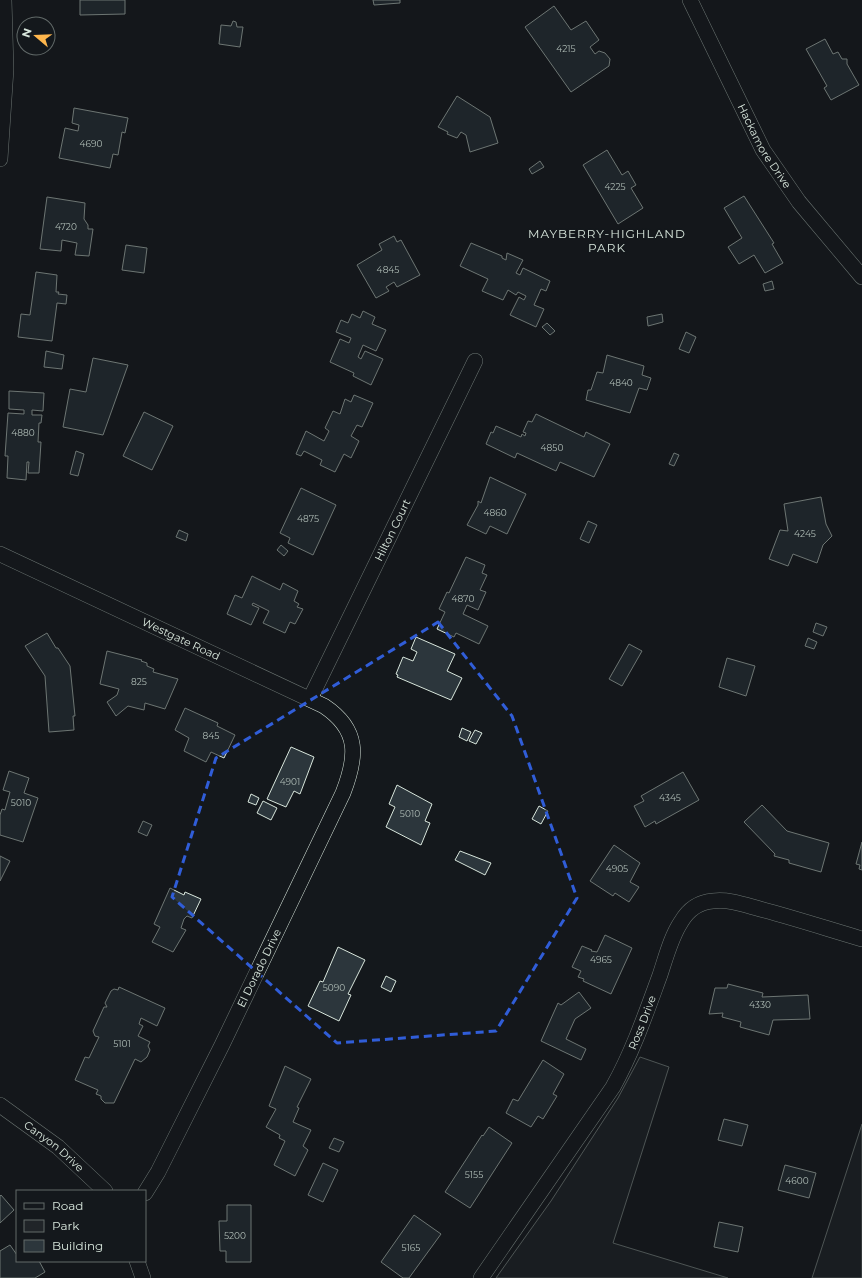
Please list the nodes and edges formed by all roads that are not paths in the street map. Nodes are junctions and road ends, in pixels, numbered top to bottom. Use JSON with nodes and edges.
{"nodes":[{"id":1,"x":4,"y":0,"type":"edge"},
{"id":2,"x":690,"y":0,"type":"edge"},
{"id":3,"x":0,"y":159,"type":"edge"},
{"id":4,"x":862,"y":277,"type":"edge"},
{"id":5,"x":475,"y":361,"type":"dead end"},
{"id":6,"x":0,"y":554,"type":"edge"},
{"id":7,"x":310,"y":699,"type":"junction"},
{"id":8,"x":351,"y":736,"type":"joint"},
{"id":9,"x":862,"y":939,"type":"edge"},
{"id":10,"x":0,"y":1105,"type":"edge"},
{"id":11,"x":103,"y":1190,"type":"edge"},
{"id":12,"x":146,"y":1191,"type":"edge"},
{"id":13,"x":137,"y":1262,"type":"edge"},
{"id":14,"x":143,"y":1278,"type":"edge"},
{"id":15,"x":481,"y":1278,"type":"edge"}],
"edges":[{"from":1,"to":3,"type":"street"},
{"from":2,"to":4,"type":"street","name":"Hackamore Drive"},
{"from":5,"to":7,"type":"street","name":"Hilton Court"},
{"from":6,"to":7,"type":"street","name":"Westgate Road"},
{"from":7,"to":8,"type":"street","name":"Westgate Road"},
{"from":8,"to":12,"type":"street","name":"El Dorado Drive"},
{"from":9,"to":15,"type":"street","name":"Ross Drive"},
{"from":10,"to":11,"type":"street","name":"Canyon Drive"},
{"from":13,"to":14,"type":"street"}]}
